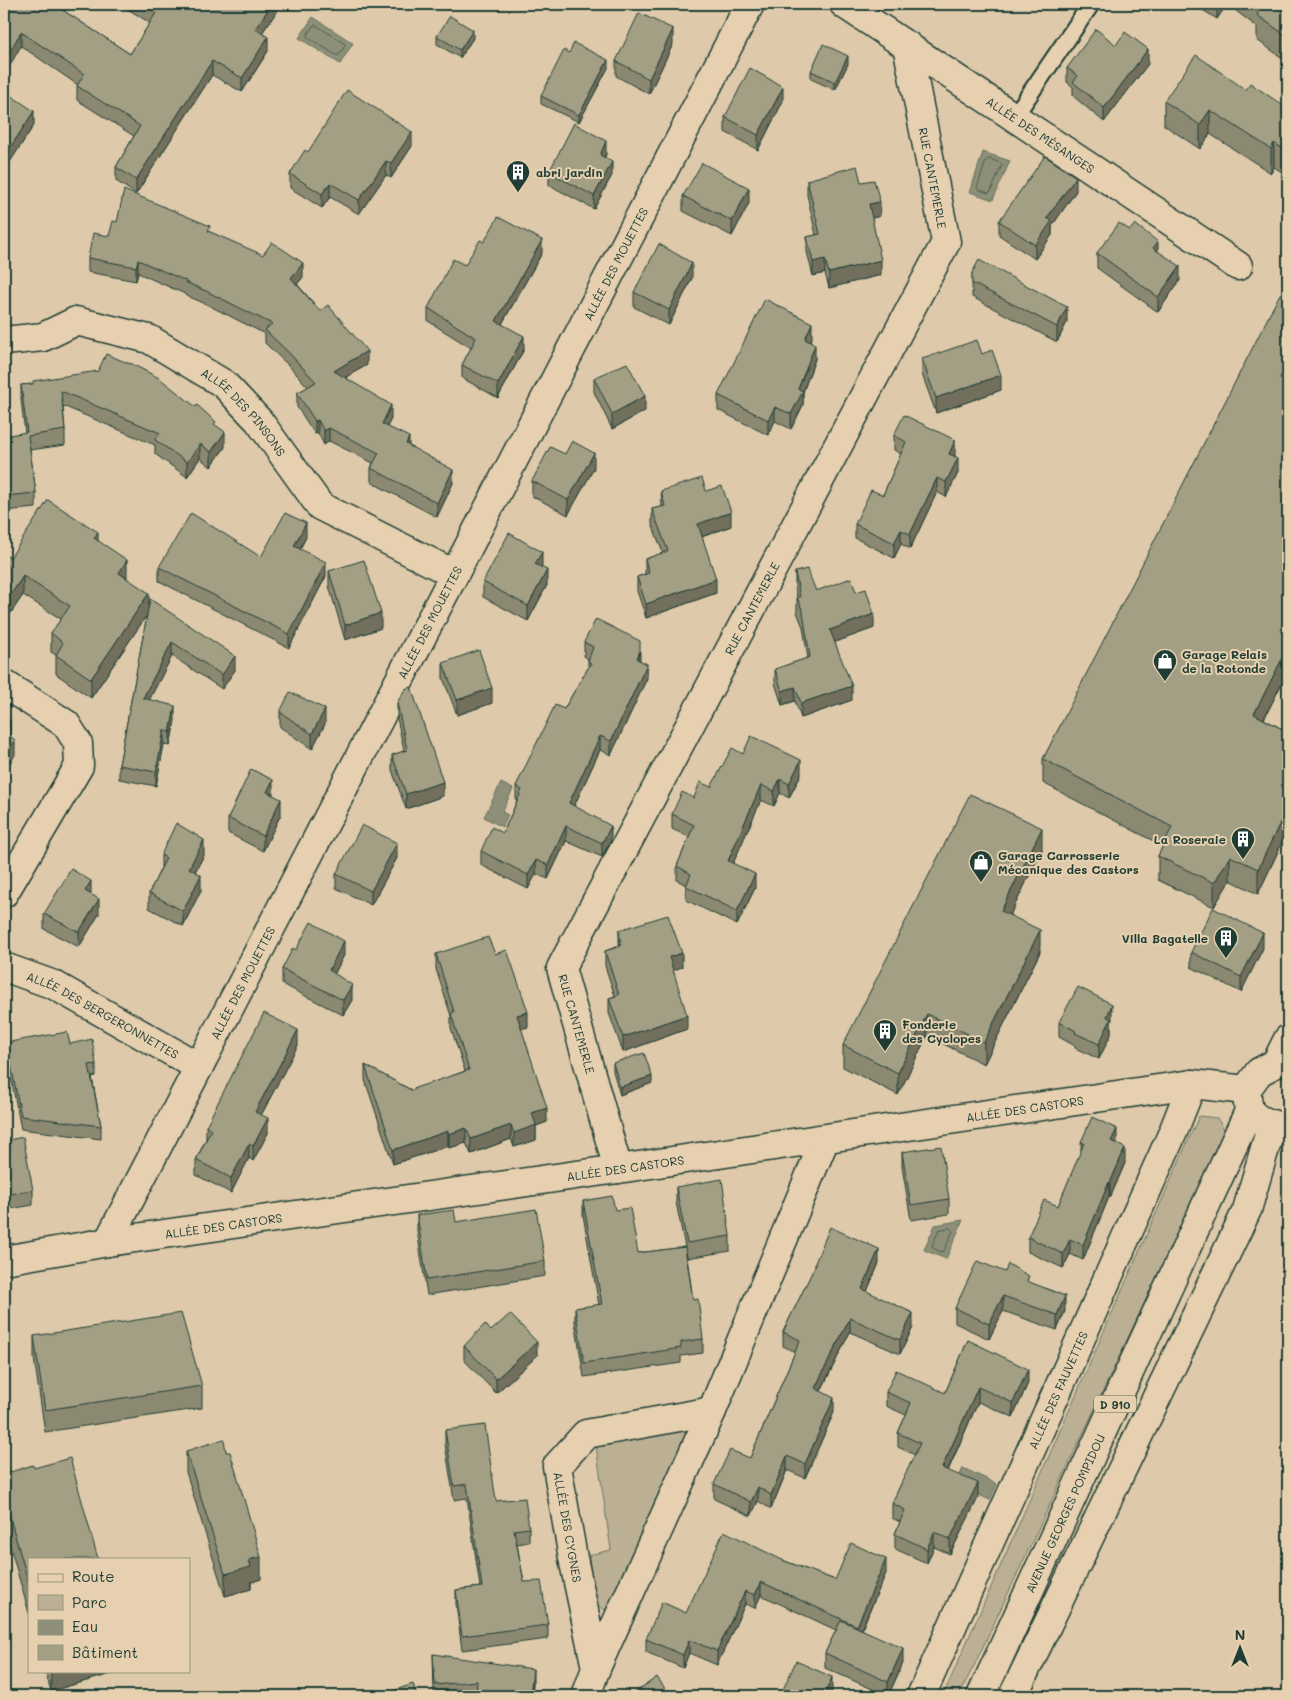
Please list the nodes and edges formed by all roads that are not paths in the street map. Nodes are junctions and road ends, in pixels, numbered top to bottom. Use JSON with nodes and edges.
{"nodes":[{"id":1,"x":750,"y":4,"type":"edge"},
{"id":2,"x":844,"y":4,"type":"edge"},
{"id":3,"x":1091,"y":4,"type":"edge"},
{"id":4,"x":907,"y":45,"type":"junction"},
{"id":5,"x":1014,"y":117,"type":"junction"},
{"id":6,"x":1238,"y":266,"type":"dead end"},
{"id":7,"x":4,"y":341,"type":"edge"},
{"id":8,"x":454,"y":574,"type":"junction"},
{"id":9,"x":4,"y":684,"type":"edge"},
{"id":10,"x":4,"y":893,"type":"edge"},
{"id":11,"x":4,"y":967,"type":"edge"},
{"id":12,"x":1288,"y":1039,"type":"edge"},
{"id":13,"x":199,"y":1067,"type":"junction"},
{"id":14,"x":1192,"y":1084,"type":"junction"},
{"id":15,"x":1247,"y":1100,"type":"junction"},
{"id":16,"x":1280,"y":1123,"type":"edge"},
{"id":17,"x":825,"y":1138,"type":"junction"},
{"id":18,"x":618,"y":1169,"type":"junction"},
{"id":19,"x":108,"y":1242,"type":"junction"},
{"id":20,"x":4,"y":1260,"type":"edge"},
{"id":21,"x":712,"y":1411,"type":"junction"},
{"id":22,"x":596,"y":1668,"type":"junction"},
{"id":23,"x":586,"y":1696,"type":"edge"},
{"id":24,"x":921,"y":1696,"type":"edge"},
{"id":25,"x":981,"y":1696,"type":"edge"},
{"id":26,"x":1013,"y":1696,"type":"edge"}],
"edges":[{"from":1,"to":8,"type":"street","name":"ALLÉE DES MOUETTES"},
{"from":2,"to":4,"type":"street","name":"ALLÉE DES MÉSANGES"},
{"from":3,"to":5,"type":"lane"},
{"from":4,"to":5,"type":"street","name":"ALLÉE DES MÉSANGES"},
{"from":4,"to":18,"type":"street","name":"RUE CANTEMERLE"},
{"from":5,"to":6,"type":"street","name":"ALLÉE DES MÉSANGES"},
{"from":7,"to":8,"type":"street","name":"ALLÉE DES PINSONS"},
{"from":8,"to":13,"type":"street","name":"ALLÉE DES MOUETTES"},
{"from":9,"to":10,"type":"street"},
{"from":11,"to":13,"type":"street","name":"ALLÉE DES BERGERONNETTES"},
{"from":12,"to":15,"type":"street","name":"AVENUE GEORGES POMPIDOU"},
{"from":13,"to":19,"type":"street","name":"ALLÉE DES MOUETTES"},
{"from":14,"to":15,"type":"street","name":"ALLÉE DES CASTORS"},
{"from":14,"to":17,"type":"street","name":"ALLÉE DES CASTORS"},
{"from":14,"to":24,"type":"street","name":"ALLÉE DES FAUVETTES"},
{"from":15,"to":16,"type":"street"},
{"from":15,"to":25,"type":"street","name":"AVENUE GEORGES POMPIDOU","number":"D 910"},
{"from":16,"to":26,"type":"street","number":"D 910"},
{"from":17,"to":18,"type":"street","name":"ALLÉE DES CASTORS"},
{"from":17,"to":21,"type":"street"},
{"from":18,"to":19,"type":"street","name":"ALLÉE DES CASTORS"},
{"from":19,"to":20,"type":"street","name":"ALLÉE DES CASTORS"},
{"from":21,"to":22,"type":"street"},
{"from":21,"to":22,"type":"street","name":"ALLÉE DES CYGNES"},
{"from":22,"to":23,"type":"street"}]}
